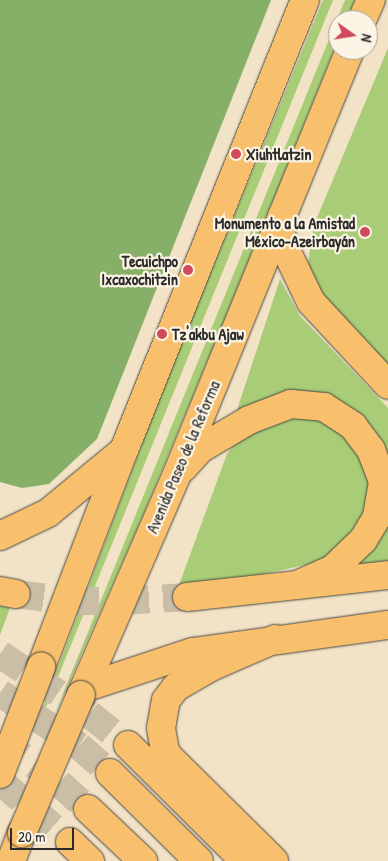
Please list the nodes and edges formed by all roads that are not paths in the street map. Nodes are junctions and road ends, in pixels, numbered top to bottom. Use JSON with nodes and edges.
{"nodes":[{"id":1,"x":305,"y":0,"type":"edge"},
{"id":2,"x":346,"y":60,"type":"edge"},
{"id":3,"x":282,"y":213,"type":"junction"},
{"id":4,"x":388,"y":386,"type":"edge"},
{"id":5,"x":124,"y":450,"type":"junction"},
{"id":6,"x":177,"y":474,"type":"junction"},
{"id":7,"x":0,"y":536,"type":"edge"},
{"id":8,"x":388,"y":574,"type":"edge"},
{"id":9,"x":297,"y":585,"type":"junction"},
{"id":10,"x":187,"y":596,"type":"tunnel mouth"},
{"id":11,"x":388,"y":624,"type":"edge"},
{"id":12,"x":275,"y":639,"type":"junction"},
{"id":13,"x":83,"y":691,"type":"junction"},
{"id":14,"x":128,"y":746,"type":"tunnel mouth"},
{"id":15,"x":110,"y":773,"type":"tunnel mouth"},
{"id":16,"x":0,"y":774,"type":"edge"},
{"id":17,"x":88,"y":809,"type":"tunnel mouth"},
{"id":18,"x":70,"y":842,"type":"tunnel mouth"},
{"id":19,"x":10,"y":861,"type":"edge"},
{"id":20,"x":90,"y":861,"type":"edge"},
{"id":21,"x":143,"y":861,"type":"edge"},
{"id":22,"x":198,"y":861,"type":"edge"},
{"id":23,"x":245,"y":861,"type":"edge"},
{"id":24,"x":274,"y":861,"type":"edge"}],
"edges":[{"from":1,"to":5,"type":"main road"},
{"from":2,"to":3,"type":"main road","name":"Avenida Paseo de la Reforma"},
{"from":3,"to":4,"type":"main road"},
{"from":3,"to":6,"type":"main road","name":"Avenida Paseo de la Reforma"},
{"from":5,"to":7,"type":"main road"},
{"from":5,"to":16,"type":"main road","bridge":true},
{"from":6,"to":9,"type":"main road"},
{"from":6,"to":13,"type":"main road","name":"Avenida Paseo de la Reforma"},
{"from":8,"to":9,"type":"main road"},
{"from":9,"to":10,"type":"main road"},
{"from":11,"to":12,"type":"main road"},
{"from":12,"to":13,"type":"main road"},
{"from":12,"to":24,"type":"main road"},
{"from":13,"to":19,"type":"main road","name":"Avenida Paseo de la Reforma","bridge":true},
{"from":14,"to":23,"type":"main road"},
{"from":15,"to":22,"type":"main road"},
{"from":17,"to":21,"type":"main road"},
{"from":18,"to":20,"type":"main road"}]}
